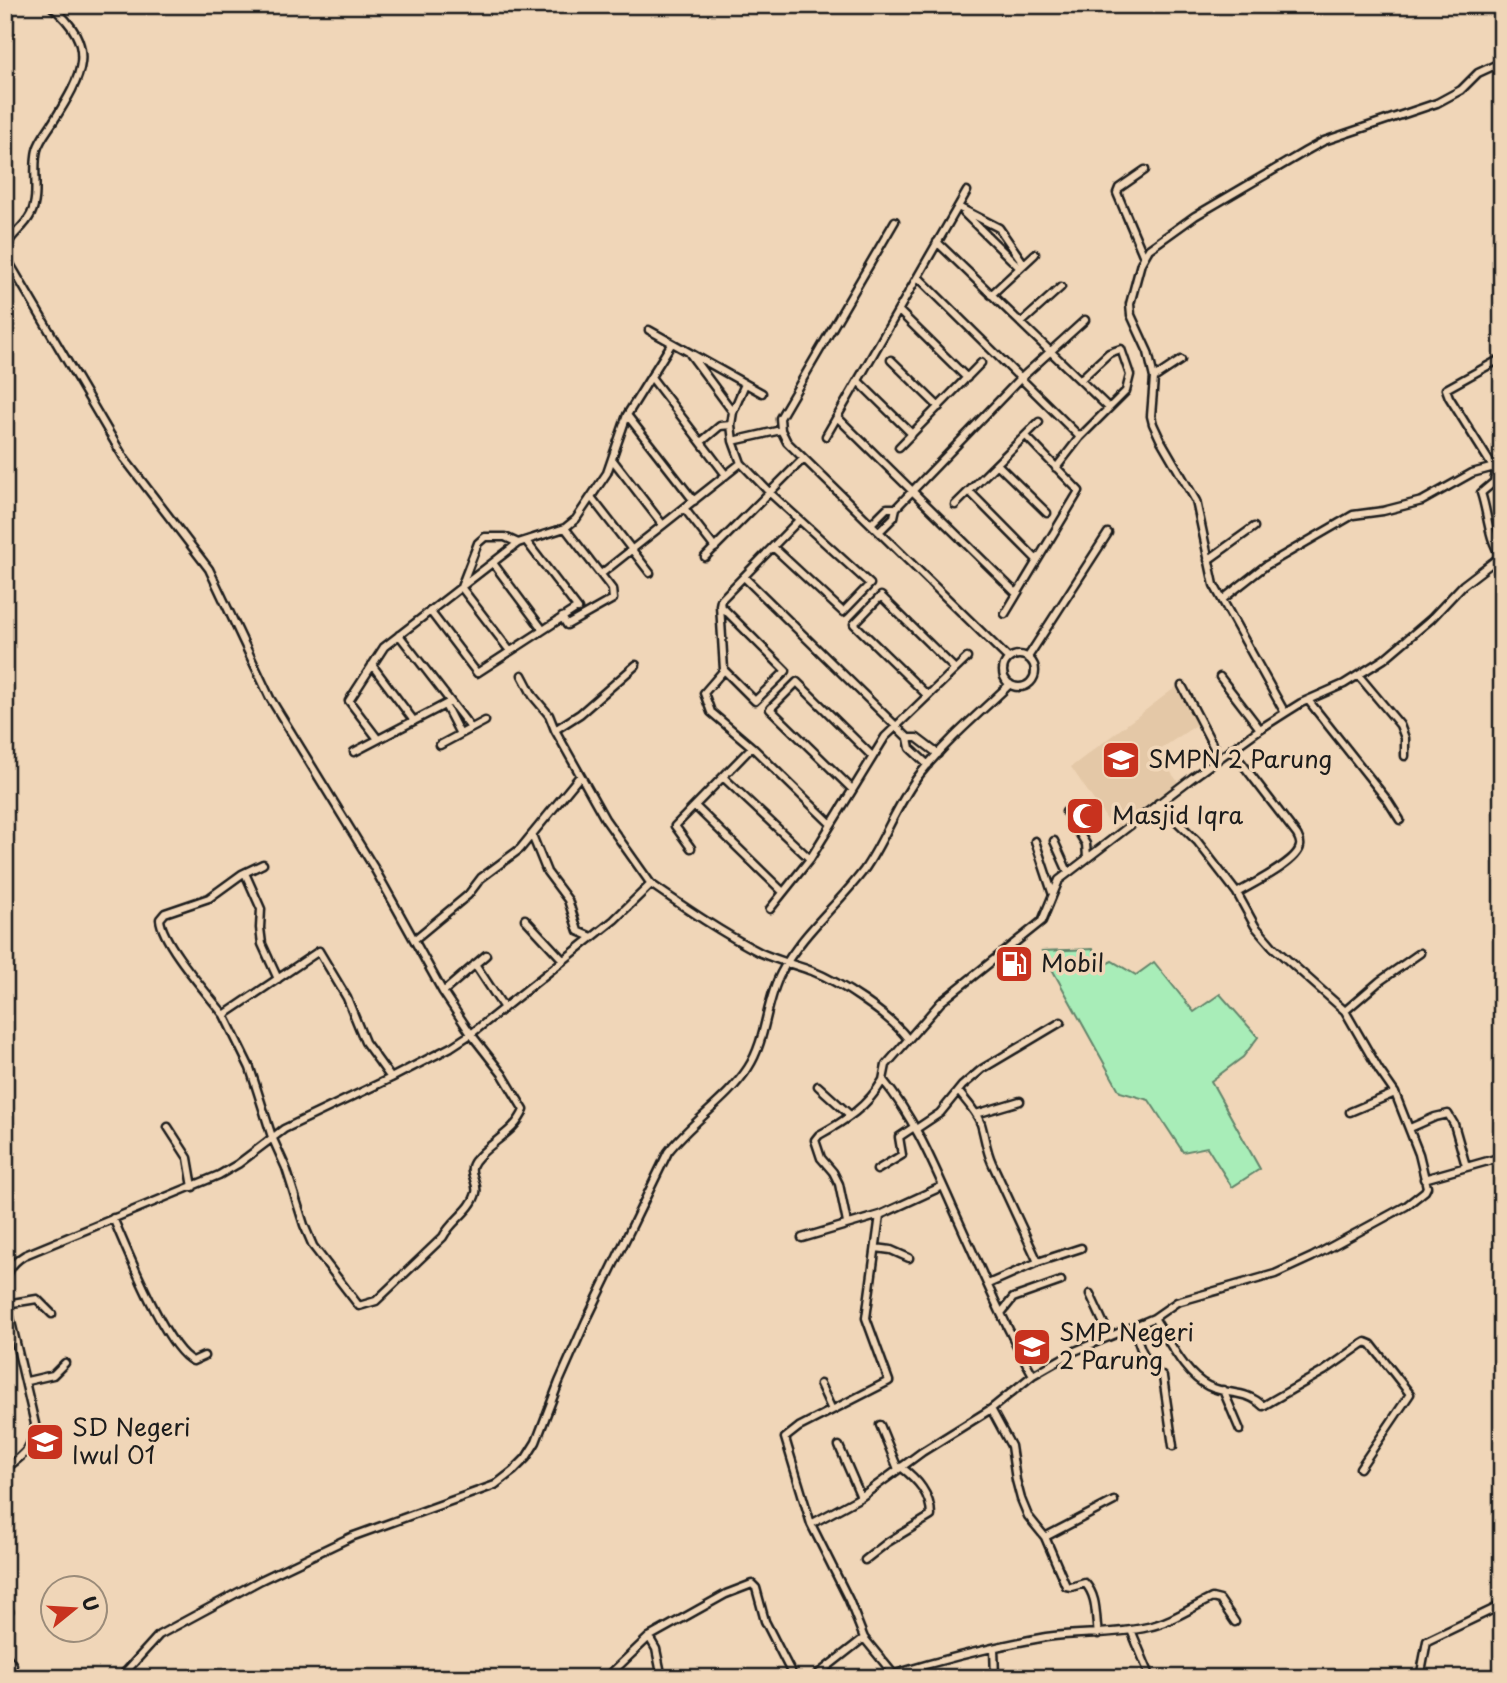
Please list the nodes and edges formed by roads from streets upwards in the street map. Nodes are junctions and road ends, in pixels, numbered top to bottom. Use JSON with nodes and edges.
{"nodes":[{"id":1,"x":50,"y":5,"type":"edge"},
{"id":2,"x":1502,"y":62,"type":"edge"},
{"id":3,"x":1145,"y":170,"type":"dead end"},
{"id":4,"x":967,"y":191,"type":"dead end"},
{"id":5,"x":958,"y":207,"type":"junction"},
{"id":6,"x":895,"y":221,"type":"dead end"},
{"id":7,"x":937,"y":242,"type":"junction"},
{"id":8,"x":1035,"y":254,"type":"dead end"},
{"id":9,"x":1144,"y":257,"type":"junction"},
{"id":10,"x":1022,"y":266,"type":"junction"},
{"id":11,"x":918,"y":277,"type":"junction"},
{"id":12,"x":1061,"y":287,"type":"dead end"},
{"id":13,"x":991,"y":295,"type":"junction"},
{"id":14,"x":899,"y":311,"type":"junction"},
{"id":15,"x":1085,"y":320,"type":"dead end"},
{"id":16,"x":1021,"y":323,"type":"junction"},
{"id":17,"x":649,"y":330,"type":"dead end"},
{"id":18,"x":672,"y":343,"type":"junction"},
{"id":19,"x":688,"y":352,"type":"junction"},
{"id":20,"x":1051,"y":352,"type":"junction"},
{"id":21,"x":1502,"y":358,"type":"edge"},
{"id":22,"x":891,"y":360,"type":"dead end"},
{"id":23,"x":1181,"y":360,"type":"dead end"},
{"id":24,"x":981,"y":363,"type":"dead end"},
{"id":25,"x":651,"y":377,"type":"junction"},
{"id":26,"x":967,"y":378,"type":"junction"},
{"id":27,"x":1154,"y":378,"type":"junction"},
{"id":28,"x":1020,"y":379,"type":"junction"},
{"id":29,"x":1080,"y":380,"type":"junction"},
{"id":30,"x":858,"y":381,"type":"junction"},
{"id":31,"x":745,"y":384,"type":"junction"},
{"id":32,"x":762,"y":393,"type":"dead end"},
{"id":33,"x":939,"y":407,"type":"junction"},
{"id":34,"x":1109,"y":408,"type":"junction"},
{"id":35,"x":733,"y":412,"type":"junction"},
{"id":36,"x":627,"y":415,"type":"junction"},
{"id":37,"x":837,"y":417,"type":"junction"},
{"id":38,"x":1039,"y":422,"type":"dead end"},
{"id":39,"x":731,"y":425,"type":"junction"},
{"id":40,"x":780,"y":430,"type":"junction"},
{"id":41,"x":912,"y":434,"type":"junction"},
{"id":42,"x":826,"y":436,"type":"dead end"},
{"id":43,"x":1026,"y":436,"type":"junction"},
{"id":44,"x":1080,"y":437,"type":"junction"},
{"id":45,"x":733,"y":441,"type":"junction"},
{"id":46,"x":701,"y":442,"type":"junction"},
{"id":47,"x":899,"y":447,"type":"dead end"},
{"id":48,"x":612,"y":459,"type":"junction"},
{"id":49,"x":803,"y":459,"type":"junction"},
{"id":50,"x":741,"y":463,"type":"junction"},
{"id":51,"x":997,"y":464,"type":"junction"},
{"id":52,"x":1498,"y":467,"type":"edge"},
{"id":53,"x":1056,"y":468,"type":"junction"},
{"id":54,"x":726,"y":475,"type":"junction"},
{"id":55,"x":912,"y":491,"type":"junction"},
{"id":56,"x":969,"y":491,"type":"junction"},
{"id":57,"x":771,"y":493,"type":"junction"},
{"id":58,"x":591,"y":497,"type":"junction"},
{"id":59,"x":694,"y":501,"type":"junction"},
{"id":60,"x":955,"y":505,"type":"dead end"},
{"id":61,"x":684,"y":508,"type":"junction"},
{"id":62,"x":896,"y":508,"type":"junction"},
{"id":63,"x":1046,"y":513,"type":"dead end"},
{"id":64,"x":799,"y":520,"type":"junction"},
{"id":65,"x":871,"y":524,"type":"junction"},
{"id":66,"x":663,"y":525,"type":"junction"},
{"id":67,"x":1254,"y":527,"type":"dead end"},
{"id":68,"x":565,"y":528,"type":"junction"},
{"id":69,"x":879,"y":532,"type":"junction"},
{"id":70,"x":1108,"y":533,"type":"dead end"},
{"id":71,"x":526,"y":541,"type":"junction"},
{"id":72,"x":518,"y":543,"type":"junction"},
{"id":73,"x":773,"y":547,"type":"junction"},
{"id":74,"x":715,"y":548,"type":"junction"},
{"id":75,"x":632,"y":550,"type":"junction"},
{"id":76,"x":1501,"y":556,"type":"edge"},
{"id":77,"x":705,"y":557,"type":"dead end"},
{"id":78,"x":1037,"y":560,"type":"junction"},
{"id":79,"x":1208,"y":560,"type":"junction"},
{"id":80,"x":493,"y":563,"type":"junction"},
{"id":81,"x":650,"y":573,"type":"dead end"},
{"id":82,"x":601,"y":574,"type":"junction"},
{"id":83,"x":744,"y":577,"type":"junction"},
{"id":84,"x":461,"y":587,"type":"junction"},
{"id":85,"x":1017,"y":594,"type":"junction"},
{"id":86,"x":1223,"y":599,"type":"junction"},
{"id":87,"x":720,"y":605,"type":"junction"},
{"id":88,"x":577,"y":608,"type":"junction"},
{"id":89,"x":430,"y":611,"type":"junction"},
{"id":90,"x":1005,"y":614,"type":"dead end"},
{"id":91,"x":583,"y":616,"type":"junction"},
{"id":92,"x":562,"y":617,"type":"junction"},
{"id":93,"x":543,"y":630,"type":"junction"},
{"id":94,"x":399,"y":635,"type":"junction"},
{"id":95,"x":510,"y":651,"type":"junction"},
{"id":96,"x":1028,"y":657,"type":"junction"},
{"id":97,"x":967,"y":658,"type":"dead end"},
{"id":98,"x":1008,"y":658,"type":"junction"},
{"id":99,"x":372,"y":665,"type":"junction"},
{"id":100,"x":636,"y":665,"type":"dead end"},
{"id":101,"x":955,"y":669,"type":"junction"},
{"id":102,"x":724,"y":670,"type":"junction"},
{"id":103,"x":522,"y":674,"type":"dead end"},
{"id":104,"x":1359,"y":676,"type":"junction"},
{"id":105,"x":1220,"y":677,"type":"dead end"},
{"id":106,"x":1010,"y":684,"type":"junction"},
{"id":107,"x":1182,"y":686,"type":"dead end"},
{"id":108,"x":927,"y":695,"type":"junction"},
{"id":109,"x":1308,"y":700,"type":"junction"},
{"id":110,"x":448,"y":703,"type":"junction"},
{"id":111,"x":1285,"y":713,"type":"junction"},
{"id":112,"x":414,"y":721,"type":"junction"},
{"id":113,"x":485,"y":721,"type":"dead end"},
{"id":114,"x":895,"y":726,"type":"junction"},
{"id":115,"x":471,"y":728,"type":"junction"},
{"id":116,"x":1260,"y":729,"type":"junction"},
{"id":117,"x":555,"y":730,"type":"junction"},
{"id":118,"x":460,"y":734,"type":"junction"},
{"id":119,"x":908,"y":738,"type":"junction"},
{"id":120,"x":378,"y":740,"type":"junction"},
{"id":121,"x":440,"y":744,"type":"dead end"},
{"id":122,"x":752,"y":747,"type":"junction"},
{"id":123,"x":1231,"y":749,"type":"junction"},
{"id":124,"x":354,"y":752,"type":"dead end"},
{"id":125,"x":938,"y":754,"type":"junction"},
{"id":126,"x":872,"y":756,"type":"junction"},
{"id":127,"x":1405,"y":756,"type":"dead end"},
{"id":128,"x":1219,"y":757,"type":"junction"},
{"id":129,"x":928,"y":765,"type":"junction"},
{"id":130,"x":580,"y":776,"type":"junction"},
{"id":131,"x":723,"y":777,"type":"junction"},
{"id":132,"x":852,"y":789,"type":"junction"},
{"id":133,"x":1158,"y":803,"type":"junction"},
{"id":134,"x":695,"y":806,"type":"junction"},
{"id":135,"x":1066,"y":811,"type":"dead end"},
{"id":136,"x":1400,"y":820,"type":"dead end"},
{"id":137,"x":831,"y":824,"type":"junction"},
{"id":138,"x":532,"y":835,"type":"junction"},
{"id":139,"x":1035,"y":841,"type":"dead end"},
{"id":140,"x":1054,"y":841,"type":"dead end"},
{"id":141,"x":691,"y":848,"type":"dead end"},
{"id":142,"x":1087,"y":857,"type":"junction"},
{"id":143,"x":810,"y":859,"type":"junction"},
{"id":144,"x":263,"y":864,"type":"dead end"},
{"id":145,"x":1068,"y":872,"type":"junction"},
{"id":146,"x":245,"y":873,"type":"junction"},
{"id":147,"x":651,"y":884,"type":"junction"},
{"id":148,"x":783,"y":892,"type":"junction"},
{"id":149,"x":1237,"y":893,"type":"junction"},
{"id":150,"x":1052,"y":894,"type":"junction"},
{"id":151,"x":770,"y":909,"type":"dead end"},
{"id":152,"x":525,"y":919,"type":"dead end"},
{"id":153,"x":592,"y":937,"type":"junction"},
{"id":154,"x":415,"y":939,"type":"junction"},
{"id":155,"x":1420,"y":953,"type":"dead end"},
{"id":156,"x":485,"y":955,"type":"dead end"},
{"id":157,"x":563,"y":960,"type":"junction"},
{"id":158,"x":787,"y":963,"type":"junction"},
{"id":159,"x":475,"y":964,"type":"junction"},
{"id":160,"x":278,"y":979,"type":"junction"},
{"id":161,"x":443,"y":992,"type":"junction"},
{"id":162,"x":504,"y":1009,"type":"junction"},
{"id":163,"x":1345,"y":1011,"type":"junction"},
{"id":164,"x":224,"y":1015,"type":"junction"},
{"id":165,"x":1061,"y":1022,"type":"dead end"},
{"id":166,"x":471,"y":1034,"type":"junction"},
{"id":167,"x":908,"y":1039,"type":"junction"},
{"id":168,"x":391,"y":1078,"type":"junction"},
{"id":169,"x":883,"y":1080,"type":"junction"},
{"id":170,"x":818,"y":1086,"type":"dead end"},
{"id":171,"x":958,"y":1091,"type":"junction"},
{"id":172,"x":1395,"y":1093,"type":"junction"},
{"id":173,"x":1020,"y":1101,"type":"dead end"},
{"id":174,"x":1350,"y":1112,"type":"dead end"},
{"id":175,"x":976,"y":1114,"type":"junction"},
{"id":176,"x":850,"y":1115,"type":"junction"},
{"id":177,"x":168,"y":1128,"type":"dead end"},
{"id":178,"x":915,"y":1128,"type":"junction"},
{"id":179,"x":1410,"y":1128,"type":"junction"},
{"id":180,"x":272,"y":1137,"type":"junction"},
{"id":181,"x":1502,"y":1157,"type":"edge"},
{"id":182,"x":1466,"y":1166,"type":"junction"},
{"id":183,"x":877,"y":1170,"type":"dead end"},
{"id":184,"x":1424,"y":1179,"type":"junction"},
{"id":185,"x":943,"y":1186,"type":"junction"},
{"id":186,"x":193,"y":1187,"type":"junction"},
{"id":187,"x":880,"y":1215,"type":"junction"},
{"id":188,"x":113,"y":1218,"type":"junction"},
{"id":189,"x":847,"y":1223,"type":"junction"},
{"id":190,"x":802,"y":1238,"type":"dead end"},
{"id":191,"x":876,"y":1248,"type":"junction"},
{"id":192,"x":1081,"y":1248,"type":"dead end"},
{"id":193,"x":909,"y":1258,"type":"dead end"},
{"id":194,"x":1038,"y":1262,"type":"junction"},
{"id":195,"x":1061,"y":1281,"type":"dead end"},
{"id":196,"x":988,"y":1284,"type":"junction"},
{"id":197,"x":5,"y":1290,"type":"edge"},
{"id":198,"x":1090,"y":1294,"type":"dead end"},
{"id":199,"x":5,"y":1296,"type":"edge"},
{"id":200,"x":6,"y":1304,"type":"edge"},
{"id":201,"x":1002,"y":1312,"type":"junction"},
{"id":202,"x":52,"y":1314,"type":"dead end"},
{"id":203,"x":1154,"y":1318,"type":"junction"},
{"id":204,"x":1133,"y":1327,"type":"junction"},
{"id":205,"x":1109,"y":1335,"type":"junction"},
{"id":206,"x":204,"y":1356,"type":"dead end"},
{"id":207,"x":65,"y":1363,"type":"dead end"},
{"id":208,"x":1033,"y":1375,"type":"junction"},
{"id":209,"x":27,"y":1381,"type":"junction"},
{"id":210,"x":820,"y":1384,"type":"dead end"},
{"id":211,"x":1223,"y":1390,"type":"junction"},
{"id":212,"x":991,"y":1409,"type":"junction"},
{"id":213,"x":832,"y":1410,"type":"junction"},
{"id":214,"x":880,"y":1425,"type":"dead end"},
{"id":215,"x":1240,"y":1430,"type":"dead end"},
{"id":216,"x":839,"y":1446,"type":"dead end"},
{"id":217,"x":1173,"y":1446,"type":"dead end"},
{"id":218,"x":900,"y":1468,"type":"junction"},
{"id":219,"x":1360,"y":1468,"type":"dead end"},
{"id":220,"x":5,"y":1469,"type":"edge"},
{"id":221,"x":861,"y":1497,"type":"junction"},
{"id":222,"x":1114,"y":1501,"type":"dead end"},
{"id":223,"x":811,"y":1524,"type":"junction"},
{"id":224,"x":1045,"y":1537,"type":"junction"},
{"id":225,"x":865,"y":1560,"type":"dead end"},
{"id":226,"x":5,"y":1605,"type":"edge"},
{"id":227,"x":1502,"y":1605,"type":"edge"},
{"id":228,"x":5,"y":1615,"type":"edge"},
{"id":229,"x":1236,"y":1622,"type":"dead end"},
{"id":230,"x":1131,"y":1630,"type":"junction"},
{"id":231,"x":1098,"y":1634,"type":"junction"},
{"id":232,"x":649,"y":1637,"type":"junction"},
{"id":233,"x":864,"y":1638,"type":"junction"},
{"id":234,"x":994,"y":1648,"type":"junction"},
{"id":235,"x":5,"y":1654,"type":"edge"},
{"id":236,"x":13,"y":1665,"type":"dead end"},
{"id":237,"x":895,"y":1676,"type":"edge"},
{"id":238,"x":120,"y":1678,"type":"edge"},
{"id":239,"x":606,"y":1678,"type":"edge"},
{"id":240,"x":662,"y":1678,"type":"edge"},
{"id":241,"x":794,"y":1678,"type":"edge"},
{"id":242,"x":813,"y":1678,"type":"edge"},
{"id":243,"x":995,"y":1678,"type":"edge"},
{"id":244,"x":1151,"y":1678,"type":"edge"},
{"id":245,"x":1420,"y":1678,"type":"edge"}],
"edges":[{"from":1,"to":154,"type":"street"},
{"from":2,"to":9,"type":"street"},
{"from":3,"to":9,"type":"street"},
{"from":4,"to":5,"type":"street"},
{"from":5,"to":7,"type":"street"},
{"from":5,"to":10,"type":"street"},
{"from":5,"to":10,"type":"street"},
{"from":6,"to":40,"type":"street"},
{"from":7,"to":11,"type":"street"},
{"from":7,"to":13,"type":"street"},
{"from":8,"to":10,"type":"street"},
{"from":9,"to":27,"type":"street"},
{"from":10,"to":13,"type":"street"},
{"from":11,"to":14,"type":"street"},
{"from":11,"to":28,"type":"street"},
{"from":12,"to":16,"type":"street"},
{"from":13,"to":16,"type":"street"},
{"from":14,"to":26,"type":"street"},
{"from":14,"to":30,"type":"street"},
{"from":15,"to":20,"type":"street"},
{"from":16,"to":20,"type":"street"},
{"from":17,"to":18,"type":"street"},
{"from":18,"to":19,"type":"street"},
{"from":18,"to":25,"type":"street"},
{"from":19,"to":31,"type":"street"},
{"from":19,"to":35,"type":"street"},
{"from":20,"to":28,"type":"street"},
{"from":20,"to":29,"type":"street"},
{"from":21,"to":52,"type":"street"},
{"from":22,"to":33,"type":"street"},
{"from":23,"to":27,"type":"street"},
{"from":24,"to":26,"type":"street"},
{"from":25,"to":36,"type":"street"},
{"from":25,"to":46,"type":"street"},
{"from":26,"to":33,"type":"street"},
{"from":27,"to":79,"type":"street"},
{"from":28,"to":44,"type":"street"},
{"from":28,"to":55,"type":"street"},
{"from":29,"to":34,"type":"street"},
{"from":29,"to":34,"type":"street"},
{"from":30,"to":37,"type":"street"},
{"from":30,"to":41,"type":"street"},
{"from":31,"to":32,"type":"street"},
{"from":31,"to":35,"type":"street"},
{"from":33,"to":41,"type":"street"},
{"from":34,"to":44,"type":"street"},
{"from":35,"to":39,"type":"street"},
{"from":36,"to":48,"type":"street"},
{"from":36,"to":59,"type":"street"},
{"from":37,"to":42,"type":"street"},
{"from":37,"to":55,"type":"street"},
{"from":38,"to":43,"type":"street"},
{"from":39,"to":45,"type":"street"},
{"from":39,"to":46,"type":"street"},
{"from":40,"to":45,"type":"street"},
{"from":40,"to":49,"type":"street"},
{"from":41,"to":47,"type":"street"},
{"from":43,"to":51,"type":"street"},
{"from":43,"to":53,"type":"street"},
{"from":44,"to":53,"type":"street"},
{"from":45,"to":50,"type":"street"},
{"from":46,"to":54,"type":"street"},
{"from":48,"to":58,"type":"street"},
{"from":48,"to":66,"type":"street"},
{"from":49,"to":57,"type":"street"},
{"from":49,"to":65,"type":"street"},
{"from":50,"to":54,"type":"street"},
{"from":50,"to":57,"type":"street"},
{"from":51,"to":56,"type":"street"},
{"from":51,"to":63,"type":"street"},
{"from":52,"to":76,"type":"street"},
{"from":52,"to":86,"type":"street"},
{"from":53,"to":78,"type":"street"},
{"from":54,"to":59,"type":"street"},
{"from":55,"to":62,"type":"street"},
{"from":55,"to":85,"type":"street"},
{"from":56,"to":60,"type":"street"},
{"from":56,"to":78,"type":"street"},
{"from":57,"to":64,"type":"street"},
{"from":57,"to":74,"type":"street"},
{"from":58,"to":68,"type":"street"},
{"from":58,"to":75,"type":"street"},
{"from":59,"to":61,"type":"street"},
{"from":61,"to":66,"type":"street"},
{"from":61,"to":74,"type":"street"},
{"from":62,"to":65,"type":"street"},
{"from":62,"to":69,"type":"street"},
{"from":64,"to":73,"type":"street"},
{"from":64,"to":73,"type":"street"},
{"from":65,"to":69,"type":"street"},
{"from":66,"to":75,"type":"street"},
{"from":67,"to":79,"type":"street"},
{"from":68,"to":71,"type":"street"},
{"from":68,"to":82,"type":"street"},
{"from":69,"to":98,"type":"street"},
{"from":70,"to":96,"type":"street"},
{"from":71,"to":72,"type":"street"},
{"from":71,"to":88,"type":"street"},
{"from":72,"to":80,"type":"street"},
{"from":72,"to":84,"type":"street"},
{"from":73,"to":83,"type":"street"},
{"from":74,"to":77,"type":"street"},
{"from":75,"to":81,"type":"street"},
{"from":75,"to":82,"type":"street"},
{"from":76,"to":104,"type":"street"},
{"from":78,"to":85,"type":"street"},
{"from":79,"to":86,"type":"street"},
{"from":80,"to":84,"type":"street"},
{"from":80,"to":93,"type":"street"},
{"from":82,"to":91,"type":"street"},
{"from":83,"to":87,"type":"street"},
{"from":83,"to":114,"type":"street"},
{"from":84,"to":89,"type":"street"},
{"from":84,"to":95,"type":"street"},
{"from":85,"to":90,"type":"street"},
{"from":86,"to":111,"type":"street"},
{"from":87,"to":102,"type":"street"},
{"from":87,"to":102,"type":"street"},
{"from":88,"to":91,"type":"street"},
{"from":88,"to":92,"type":"street"},
{"from":89,"to":94,"type":"street"},
{"from":89,"to":95,"type":"street"},
{"from":91,"to":92,"type":"street"},
{"from":92,"to":93,"type":"street"},
{"from":93,"to":95,"type":"street"},
{"from":94,"to":99,"type":"street"},
{"from":94,"to":110,"type":"street"},
{"from":96,"to":98,"type":"street"},
{"from":96,"to":106,"type":"street"},
{"from":97,"to":101,"type":"street"},
{"from":98,"to":106,"type":"street"},
{"from":99,"to":112,"type":"street"},
{"from":99,"to":120,"type":"street"},
{"from":100,"to":117,"type":"street"},
{"from":101,"to":108,"type":"street"},
{"from":101,"to":108,"type":"street"},
{"from":102,"to":122,"type":"street"},
{"from":103,"to":117,"type":"street"},
{"from":104,"to":109,"type":"street"},
{"from":104,"to":127,"type":"street"},
{"from":105,"to":116,"type":"street"},
{"from":106,"to":125,"type":"street"},
{"from":107,"to":128,"type":"street"},
{"from":108,"to":114,"type":"street"},
{"from":109,"to":111,"type":"street"},
{"from":109,"to":136,"type":"street"},
{"from":110,"to":112,"type":"street"},
{"from":110,"to":115,"type":"street"},
{"from":110,"to":118,"type":"street"},
{"from":111,"to":116,"type":"street"},
{"from":112,"to":120,"type":"street"},
{"from":113,"to":115,"type":"street"},
{"from":114,"to":119,"type":"street"},
{"from":114,"to":126,"type":"street"},
{"from":115,"to":118,"type":"street"},
{"from":116,"to":123,"type":"street"},
{"from":117,"to":130,"type":"street"},
{"from":118,"to":121,"type":"street"},
{"from":119,"to":125,"type":"street"},
{"from":119,"to":129,"type":"street"},
{"from":120,"to":124,"type":"street"},
{"from":122,"to":131,"type":"street"},
{"from":122,"to":137,"type":"street"},
{"from":123,"to":128,"type":"street"},
{"from":123,"to":149,"type":"street"},
{"from":125,"to":129,"type":"street"},
{"from":126,"to":132,"type":"street"},
{"from":126,"to":132,"type":"street"},
{"from":128,"to":133,"type":"street"},
{"from":129,"to":158,"type":"street"},
{"from":130,"to":138,"type":"street"},
{"from":130,"to":147,"type":"street"},
{"from":131,"to":134,"type":"street"},
{"from":131,"to":143,"type":"street"},
{"from":132,"to":137,"type":"street"},
{"from":133,"to":142,"type":"street"},
{"from":133,"to":149,"type":"street"},
{"from":134,"to":141,"type":"street"},
{"from":134,"to":148,"type":"street"},
{"from":135,"to":142,"type":"street"},
{"from":137,"to":143,"type":"street"},
{"from":138,"to":153,"type":"street"},
{"from":138,"to":154,"type":"street"},
{"from":139,"to":150,"type":"street"},
{"from":140,"to":145,"type":"street"},
{"from":142,"to":145,"type":"street"},
{"from":143,"to":148,"type":"street"},
{"from":144,"to":146,"type":"street"},
{"from":145,"to":150,"type":"street"},
{"from":146,"to":160,"type":"street"},
{"from":146,"to":164,"type":"street"},
{"from":147,"to":153,"type":"street"},
{"from":147,"to":158,"type":"street"},
{"from":148,"to":151,"type":"street"},
{"from":149,"to":163,"type":"street"},
{"from":150,"to":167,"type":"street"},
{"from":152,"to":157,"type":"street"},
{"from":153,"to":157,"type":"street"},
{"from":154,"to":161,"type":"street"},
{"from":155,"to":163,"type":"street"},
{"from":156,"to":159,"type":"street"},
{"from":157,"to":162,"type":"street"},
{"from":158,"to":167,"type":"street"},
{"from":158,"to":238,"type":"street"},
{"from":159,"to":161,"type":"street"},
{"from":159,"to":162,"type":"street"},
{"from":160,"to":164,"type":"street"},
{"from":160,"to":168,"type":"street"},
{"from":161,"to":166,"type":"street"},
{"from":162,"to":166,"type":"street"},
{"from":163,"to":172,"type":"street"},
{"from":164,"to":180,"type":"street"},
{"from":165,"to":171,"type":"street"},
{"from":166,"to":168,"type":"street"},
{"from":166,"to":180,"type":"street"},
{"from":167,"to":169,"type":"street"},
{"from":168,"to":180,"type":"street"},
{"from":169,"to":176,"type":"street"},
{"from":169,"to":178,"type":"street"},
{"from":170,"to":176,"type":"street"},
{"from":171,"to":175,"type":"street"},
{"from":171,"to":178,"type":"street"},
{"from":172,"to":174,"type":"street"},
{"from":172,"to":179,"type":"street"},
{"from":173,"to":175,"type":"street"},
{"from":175,"to":194,"type":"street"},
{"from":176,"to":189,"type":"street"},
{"from":177,"to":186,"type":"street"},
{"from":178,"to":183,"type":"street"},
{"from":178,"to":185,"type":"street"},
{"from":179,"to":182,"type":"street"},
{"from":179,"to":184,"type":"street"},
{"from":180,"to":186,"type":"street"},
{"from":181,"to":182,"type":"street"},
{"from":182,"to":184,"type":"street"},
{"from":184,"to":203,"type":"street"},
{"from":185,"to":187,"type":"street"},
{"from":185,"to":196,"type":"street"},
{"from":186,"to":188,"type":"street"},
{"from":187,"to":189,"type":"street"},
{"from":187,"to":191,"type":"street"},
{"from":188,"to":197,"type":"street"},
{"from":188,"to":206,"type":"street"},
{"from":189,"to":190,"type":"street"},
{"from":191,"to":193,"type":"street"},
{"from":191,"to":213,"type":"street"},
{"from":192,"to":194,"type":"street"},
{"from":194,"to":196,"type":"street"},
{"from":195,"to":201,"type":"street"},
{"from":196,"to":201,"type":"street"},
{"from":198,"to":205,"type":"street"},
{"from":199,"to":200,"type":"street"},
{"from":200,"to":202,"type":"street"},
{"from":200,"to":209,"type":"street"},
{"from":201,"to":208,"type":"street"},
{"from":203,"to":204,"type":"street"},
{"from":203,"to":211,"type":"street"},
{"from":204,"to":205,"type":"street"},
{"from":204,"to":217,"type":"street"},
{"from":205,"to":208,"type":"street"},
{"from":207,"to":209,"type":"street"},
{"from":208,"to":212,"type":"street"},
{"from":209,"to":220,"type":"street"},
{"from":210,"to":213,"type":"street"},
{"from":211,"to":215,"type":"street"},
{"from":211,"to":219,"type":"street"},
{"from":212,"to":218,"type":"street"},
{"from":212,"to":224,"type":"street"},
{"from":213,"to":223,"type":"street"},
{"from":214,"to":218,"type":"street"},
{"from":216,"to":221,"type":"street"},
{"from":218,"to":221,"type":"street"},
{"from":218,"to":225,"type":"street"},
{"from":221,"to":223,"type":"street"},
{"from":222,"to":224,"type":"street"},
{"from":223,"to":233,"type":"street"},
{"from":224,"to":231,"type":"street"},
{"from":226,"to":228,"type":"street"},
{"from":227,"to":245,"type":"street"},
{"from":229,"to":230,"type":"street"},
{"from":230,"to":231,"type":"street"},
{"from":230,"to":244,"type":"street"},
{"from":231,"to":234,"type":"street"},
{"from":232,"to":239,"type":"street"},
{"from":232,"to":240,"type":"street"},
{"from":232,"to":241,"type":"street"},
{"from":233,"to":237,"type":"street"},
{"from":233,"to":242,"type":"street"},
{"from":234,"to":237,"type":"street"},
{"from":234,"to":243,"type":"street"},
{"from":235,"to":236,"type":"street"}]}
